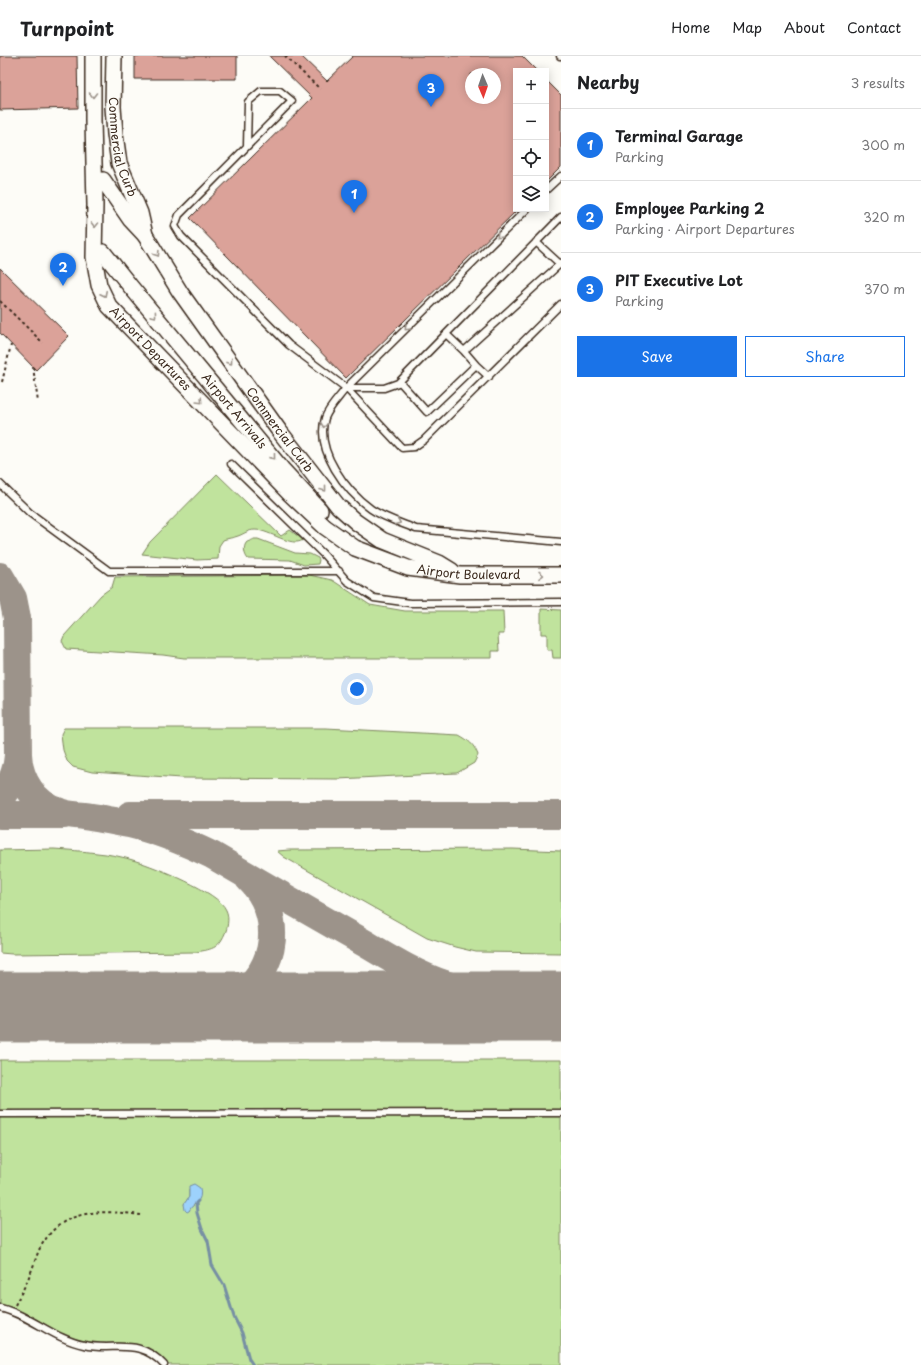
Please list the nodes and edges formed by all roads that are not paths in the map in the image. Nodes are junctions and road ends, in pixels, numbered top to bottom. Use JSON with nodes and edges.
{"nodes":[{"id":1,"x":94,"y":56,"type":"edge"},
{"id":2,"x":114,"y":56,"type":"edge"},
{"id":3,"x":247,"y":146,"type":"junction"},
{"id":4,"x":561,"y":176,"type":"edge"},
{"id":5,"x":103,"y":180,"type":"dead end"},
{"id":6,"x":549,"y":187,"type":"edge"},
{"id":7,"x":524,"y":212,"type":"edge"},
{"id":8,"x":561,"y":217,"type":"edge"},
{"id":9,"x":145,"y":235,"type":"junction"},
{"id":10,"x":536,"y":242,"type":"junction"},
{"id":11,"x":103,"y":252,"type":"dead end"},
{"id":12,"x":561,"y":264,"type":"edge"},
{"id":13,"x":561,"y":304,"type":"edge"},
{"id":14,"x":446,"y":334,"type":"junction"},
{"id":15,"x":464,"y":351,"type":"junction"},
{"id":16,"x":476,"y":365,"type":"junction"},
{"id":17,"x":489,"y":377,"type":"junction"},
{"id":18,"x":400,"y":382,"type":"junction"},
{"id":19,"x":346,"y":388,"type":"junction"},
{"id":20,"x":231,"y":464,"type":"dead end"},
{"id":21,"x":0,"y":484,"type":"edge"},
{"id":22,"x":561,"y":542,"type":"edge"},
{"id":23,"x":378,"y":556,"type":"junction"},
{"id":24,"x":339,"y":571,"type":"junction"},
{"id":25,"x":460,"y":575,"type":"junction"},
{"id":26,"x":561,"y":575,"type":"edge"},
{"id":27,"x":561,"y":602,"type":"edge"},
{"id":28,"x":561,"y":1113,"type":"edge"},
{"id":29,"x":0,"y":1114,"type":"edge"},
{"id":30,"x":0,"y":1308,"type":"edge"},
{"id":31,"x":164,"y":1365,"type":"edge"}],
"edges":[{"from":1,"to":23,"type":"street","name":"Airport Departures","one_way":true},
{"from":2,"to":9,"type":"street","name":"Commercial Curb"},
{"from":3,"to":3,"type":"lane"},
{"from":3,"to":19,"type":"lane"},
{"from":4,"to":6,"type":"lane"},
{"from":5,"to":9,"type":"street","name":"Commercial Curb"},
{"from":7,"to":19,"type":"lane","one_way":true},
{"from":8,"to":10,"type":"lane"},
{"from":9,"to":25,"type":"street","name":"Commercial Curb","one_way":true},
{"from":10,"to":12,"type":"lane"},
{"from":10,"to":14,"type":"lane"},
{"from":11,"to":23,"type":"street","name":"Airport Arrivals","one_way":true},
{"from":12,"to":15,"type":"lane"},
{"from":13,"to":17,"type":"lane"},
{"from":14,"to":15,"type":"lane"},
{"from":14,"to":18,"type":"lane"},
{"from":15,"to":16,"type":"lane"},
{"from":16,"to":17,"type":"lane"},
{"from":16,"to":18,"type":"lane"},
{"from":17,"to":19,"type":"lane"},
{"from":18,"to":19,"type":"lane"},
{"from":19,"to":22,"type":"lane","one_way":true},
{"from":20,"to":24,"type":"lane"},
{"from":21,"to":24,"type":"lane"},
{"from":23,"to":25,"type":"street","name":"Airport Boulevard"},
{"from":24,"to":27,"type":"lane"},
{"from":25,"to":26,"type":"street","name":"Airport Boulevard","one_way":true},
{"from":28,"to":29,"type":"lane"},
{"from":30,"to":31,"type":"lane"}]}
